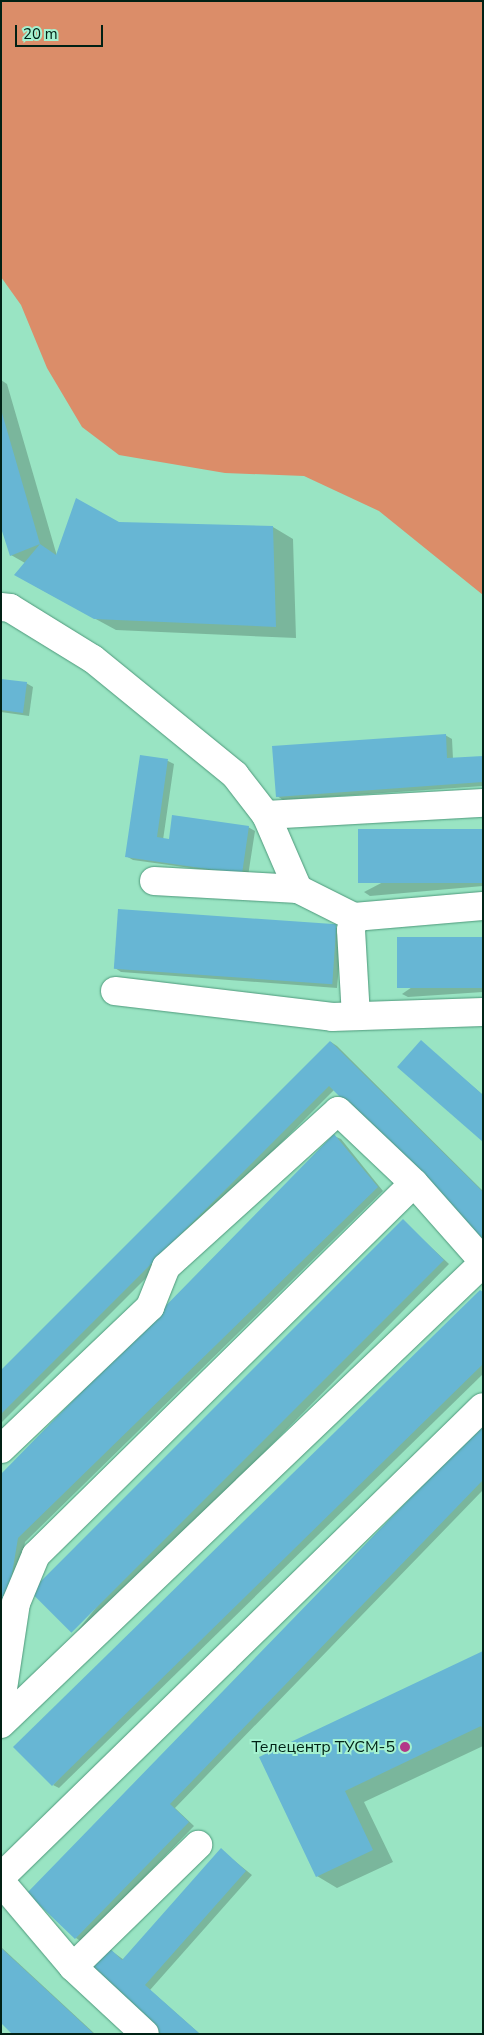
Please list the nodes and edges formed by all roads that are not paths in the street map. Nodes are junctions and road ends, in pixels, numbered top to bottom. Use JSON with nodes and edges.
{"nodes":[{"id":1,"x":1,"y":607,"type":"edge"},
{"id":2,"x":483,"y":803,"type":"edge"},
{"id":3,"x":266,"y":816,"type":"junction"},
{"id":4,"x":154,"y":881,"type":"dead end"},
{"id":5,"x":298,"y":889,"type":"junction"},
{"id":6,"x":483,"y":906,"type":"edge"},
{"id":7,"x":354,"y":917,"type":"junction"},
{"id":8,"x":115,"y":991,"type":"dead end"},
{"id":9,"x":483,"y":1012,"type":"edge"},
{"id":10,"x":356,"y":1016,"type":"junction"},
{"id":11,"x":414,"y":1183,"type":"junction"},
{"id":12,"x":483,"y":1262,"type":"edge"},
{"id":13,"x":483,"y":1407,"type":"edge"},
{"id":14,"x":1,"y":1449,"type":"edge"},
{"id":15,"x":1,"y":1702,"type":"edge"},
{"id":16,"x":1,"y":1724,"type":"edge"},
{"id":17,"x":198,"y":1845,"type":"dead end"},
{"id":18,"x":1,"y":1877,"type":"edge"},
{"id":19,"x":1,"y":1882,"type":"edge"},
{"id":20,"x":73,"y":1967,"type":"junction"},
{"id":21,"x":145,"y":2034,"type":"edge"}],
"edges":[{"from":1,"to":3,"type":"lane"},
{"from":2,"to":3,"type":"lane"},
{"from":3,"to":5,"type":"lane"},
{"from":4,"to":5,"type":"lane"},
{"from":5,"to":7,"type":"lane"},
{"from":6,"to":7,"type":"lane"},
{"from":7,"to":10,"type":"lane"},
{"from":8,"to":10,"type":"lane"},
{"from":9,"to":10,"type":"lane"},
{"from":11,"to":12,"type":"lane"},
{"from":11,"to":14,"type":"lane"},
{"from":11,"to":15,"type":"lane"},
{"from":12,"to":16,"type":"lane"},
{"from":13,"to":18,"type":"lane"},
{"from":17,"to":20,"type":"lane"},
{"from":19,"to":20,"type":"lane"},
{"from":20,"to":21,"type":"lane"}]}
